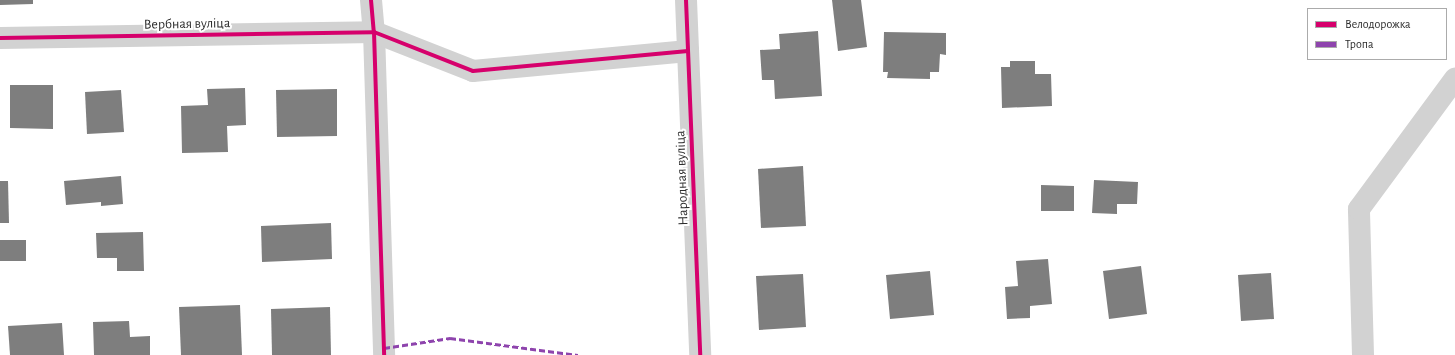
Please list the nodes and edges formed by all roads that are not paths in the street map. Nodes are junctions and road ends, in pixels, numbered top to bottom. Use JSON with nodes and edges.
{"nodes":[{"id":1,"x":371,"y":0,"type":"edge"},
{"id":2,"x":686,"y":0,"type":"edge"},
{"id":3,"x":374,"y":32,"type":"junction"},
{"id":4,"x":0,"y":38,"type":"edge"},
{"id":5,"x":688,"y":51,"type":"junction"},
{"id":6,"x":1455,"y":79,"type":"edge"},
{"id":7,"x":384,"y":355,"type":"edge"},
{"id":8,"x":700,"y":355,"type":"edge"},
{"id":9,"x":1364,"y":355,"type":"edge"}],
"edges":[{"from":1,"to":3,"type":"street"},
{"from":2,"to":5,"type":"street","name":"Народная вуліца"},
{"from":3,"to":4,"type":"street","name":"Вербная вуліца"},
{"from":3,"to":5,"type":"street"},
{"from":3,"to":7,"type":"street"},
{"from":5,"to":8,"type":"street","name":"Народная вуліца"},
{"from":6,"to":9,"type":"street"}]}
